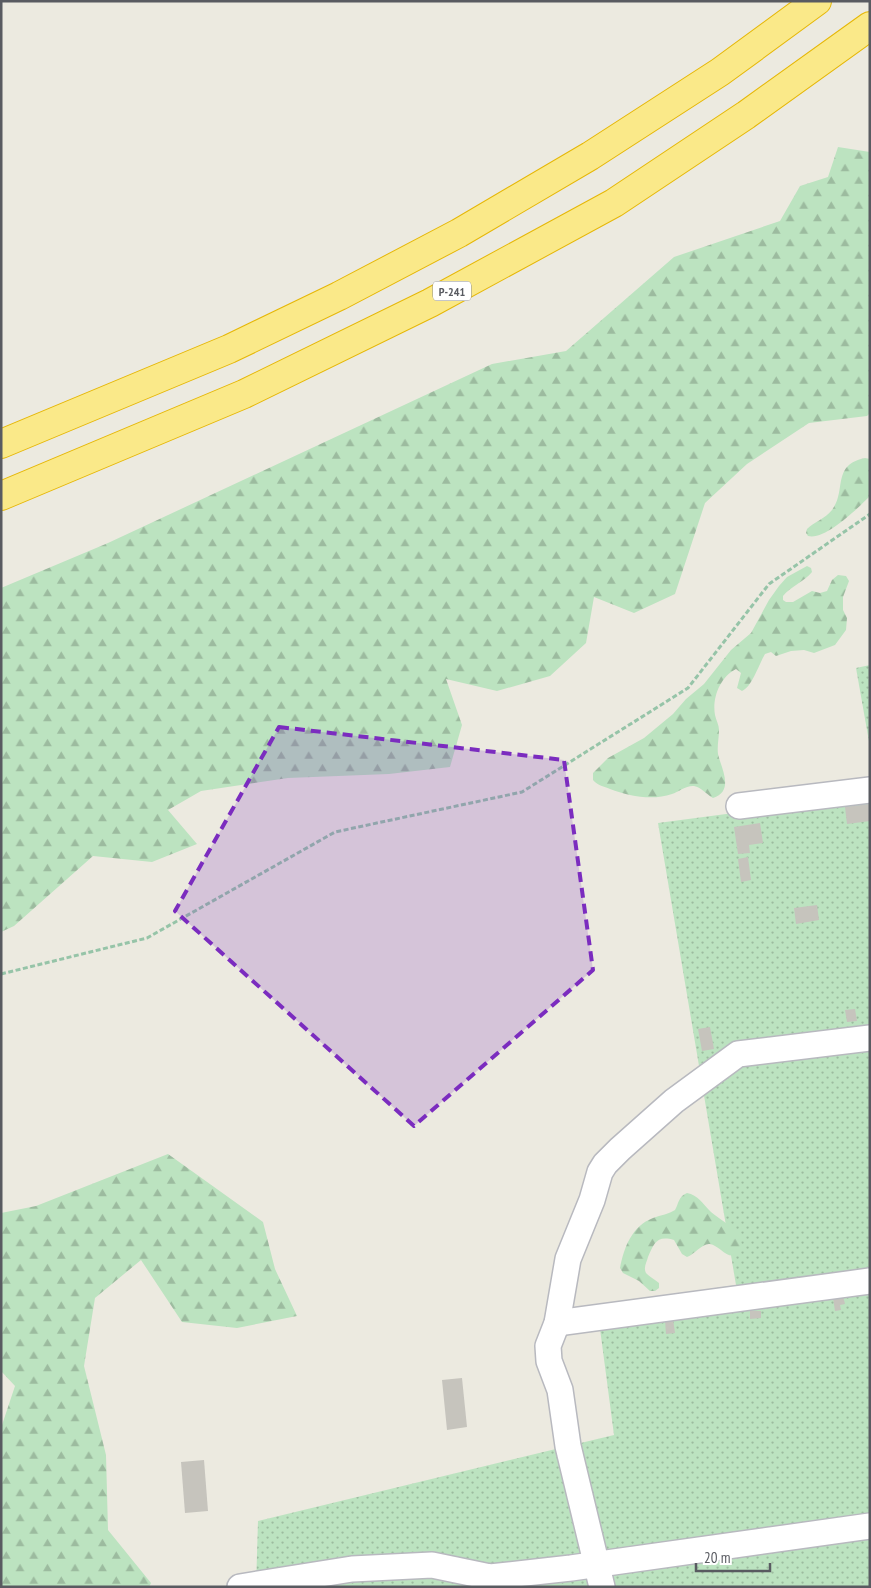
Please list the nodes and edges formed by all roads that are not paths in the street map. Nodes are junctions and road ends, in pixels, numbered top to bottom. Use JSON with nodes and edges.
{"nodes":[{"id":1,"x":817,"y":1,"type":"edge"},
{"id":2,"x":870,"y":26,"type":"edge"},
{"id":3,"x":1,"y":444,"type":"edge"},
{"id":4,"x":1,"y":496,"type":"edge"},
{"id":5,"x":870,"y":790,"type":"edge"},
{"id":6,"x":739,"y":806,"type":"dead end"},
{"id":7,"x":870,"y":1038,"type":"edge"},
{"id":8,"x":870,"y":1281,"type":"edge"},
{"id":9,"x":557,"y":1323,"type":"junction"},
{"id":10,"x":870,"y":1526,"type":"edge"},
{"id":11,"x":600,"y":1575,"type":"edge"},
{"id":12,"x":240,"y":1587,"type":"edge"}],
"edges":[{"from":1,"to":3,"type":"highway"},
{"from":2,"to":4,"type":"highway","number":"Р-241"},
{"from":5,"to":6,"type":"lane"},
{"from":7,"to":9,"type":"lane"},
{"from":8,"to":9,"type":"lane"},
{"from":9,"to":11,"type":"lane"},
{"from":10,"to":11,"type":"lane"},
{"from":11,"to":12,"type":"lane"}]}
